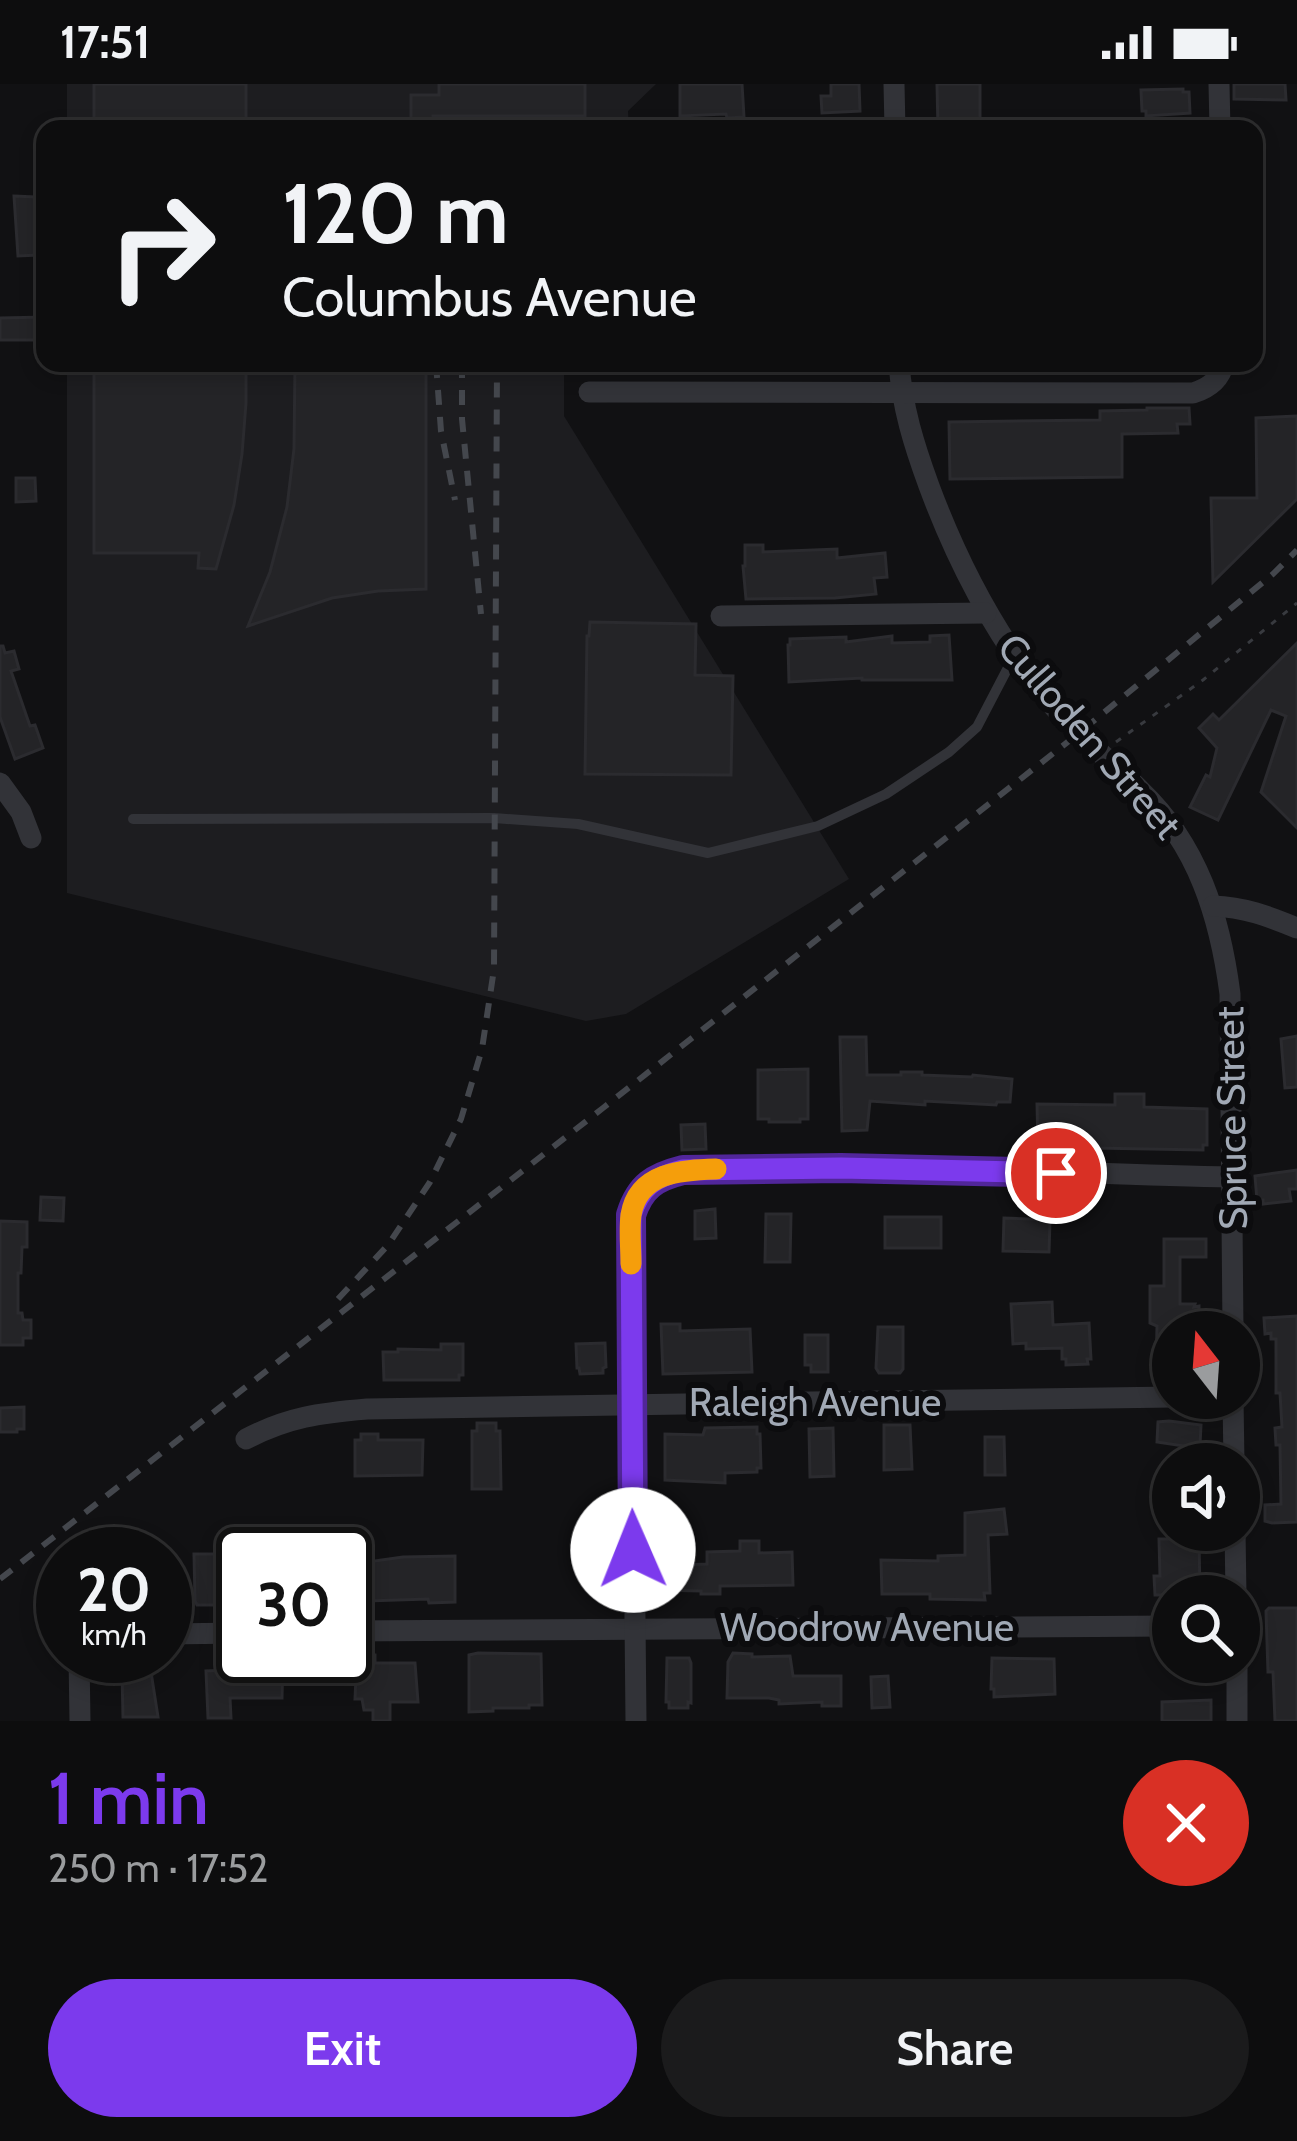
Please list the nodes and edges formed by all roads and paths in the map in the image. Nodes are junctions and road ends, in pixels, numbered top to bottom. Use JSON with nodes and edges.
{"nodes":[{"id":1,"x":894,"y":84,"type":"edge"},
{"id":2,"x":1220,"y":84,"type":"edge"},
{"id":3,"x":895,"y":120,"type":"edge"},
{"id":4,"x":1220,"y":120,"type":"edge"},
{"id":5,"x":900,"y":372,"type":"edge"},
{"id":6,"x":1220,"y":372,"type":"edge"},
{"id":7,"x":589,"y":392,"type":"dead end"},
{"id":8,"x":901,"y":393,"type":"junction"},
{"id":9,"x":1297,"y":602,"type":"edge"},
{"id":10,"x":986,"y":613,"type":"junction"},
{"id":11,"x":721,"y":616,"type":"dead end"},
{"id":12,"x":1015,"y":655,"type":"junction"},
{"id":13,"x":1100,"y":753,"type":"junction"},
{"id":14,"x":0,"y":784,"type":"edge"},
{"id":15,"x":133,"y":819,"type":"dead end"},
{"id":16,"x":31,"y":838,"type":"dead end"},
{"id":17,"x":1213,"y":906,"type":"junction"},
{"id":18,"x":1297,"y":928,"type":"edge"},
{"id":19,"x":1232,"y":1178,"type":"junction"},
{"id":20,"x":1233,"y":1311,"type":"edge"},
{"id":21,"x":1152,"y":1397,"type":"edge"},
{"id":22,"x":632,"y":1403,"type":"junction"},
{"id":23,"x":246,"y":1439,"type":"dead end"},
{"id":24,"x":1152,"y":1626,"type":"edge"},
{"id":25,"x":635,"y":1628,"type":"junction"},
{"id":26,"x":372,"y":1631,"type":"edge"},
{"id":27,"x":79,"y":1683,"type":"edge"},
{"id":28,"x":1237,"y":1683,"type":"edge"},
{"id":29,"x":80,"y":1721,"type":"edge"},
{"id":30,"x":636,"y":1721,"type":"edge"},
{"id":31,"x":1238,"y":1721,"type":"edge"}],
"edges":[{"from":1,"to":3,"type":"street"},
{"from":2,"to":4,"type":"street"},
{"from":5,"to":8,"type":"street","name":"Culloden Street"},
{"from":6,"to":8,"type":"street"},
{"from":7,"to":8,"type":"street"},
{"from":8,"to":10,"type":"street","name":"Culloden Street"},
{"from":9,"to":13,"type":"path"},
{"from":10,"to":11,"type":"street"},
{"from":10,"to":12,"type":"street","name":"Culloden Street"},
{"from":12,"to":13,"type":"street","name":"Culloden Street"},
{"from":12,"to":15,"type":"lane"},
{"from":13,"to":17,"type":"street","name":"Culloden Street"},
{"from":14,"to":16,"type":"street"},
{"from":17,"to":18,"type":"street"},
{"from":17,"to":19,"type":"street","name":"Spruce Street"},
{"from":19,"to":20,"type":"street","name":"Spruce Street"},
{"from":19,"to":22,"type":"street"},
{"from":21,"to":22,"type":"street","name":"Raleigh Avenue"},
{"from":22,"to":23,"type":"street","name":"Raleigh Avenue"},
{"from":22,"to":25,"type":"street"},
{"from":24,"to":25,"type":"street","name":"Woodrow Avenue"},
{"from":25,"to":26,"type":"street","name":"Woodrow Avenue"},
{"from":25,"to":30,"type":"street"},
{"from":27,"to":29,"type":"street"},
{"from":28,"to":31,"type":"street"}]}
